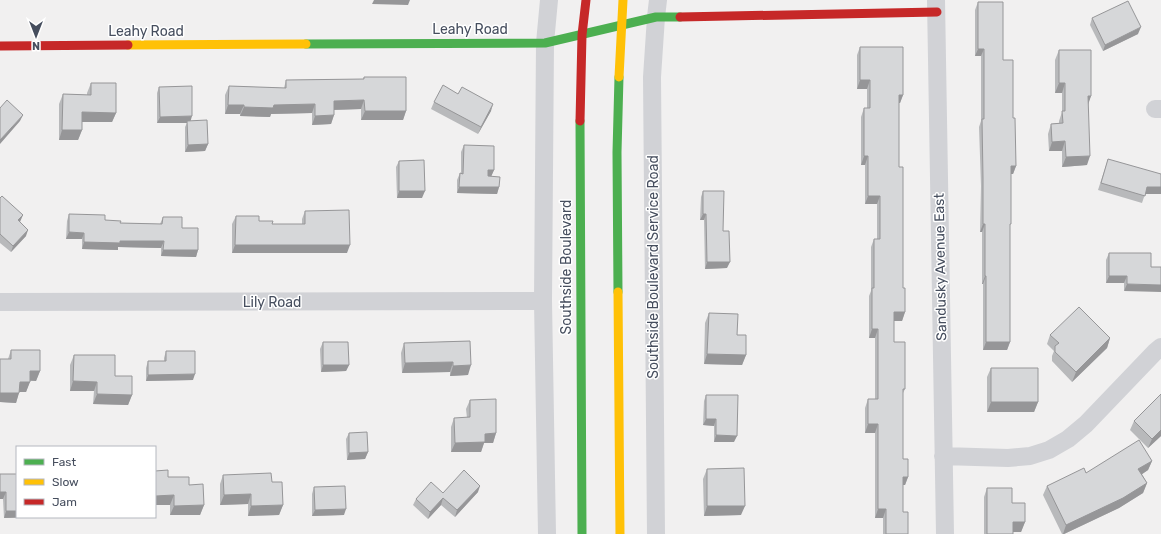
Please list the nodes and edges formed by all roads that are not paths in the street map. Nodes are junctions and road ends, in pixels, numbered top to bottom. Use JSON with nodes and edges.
{"nodes":[{"id":1,"x":549,"y":0,"type":"edge"},
{"id":2,"x":586,"y":0,"type":"edge"},
{"id":3,"x":623,"y":0,"type":"edge"},
{"id":4,"x":936,"y":6,"type":"edge"},
{"id":5,"x":657,"y":9,"type":"edge"},
{"id":6,"x":621,"y":26,"type":"junction"},
{"id":7,"x":582,"y":34,"type":"junction"},
{"id":8,"x":545,"y":43,"type":"junction"},
{"id":9,"x":0,"y":46,"type":"edge"},
{"id":10,"x":543,"y":301,"type":"junction"},
{"id":11,"x":0,"y":302,"type":"edge"},
{"id":12,"x":1161,"y":347,"type":"edge"},
{"id":13,"x":943,"y":456,"type":"junction"},
{"id":14,"x":547,"y":534,"type":"edge"},
{"id":15,"x":582,"y":534,"type":"edge"},
{"id":16,"x":620,"y":534,"type":"edge"},
{"id":17,"x":656,"y":534,"type":"edge"},
{"id":18,"x":944,"y":534,"type":"edge"}],
"edges":[{"from":1,"to":8,"type":"street"},
{"from":2,"to":7,"type":"main road","name":"Southside Boulevard"},
{"from":3,"to":6,"type":"main road"},
{"from":4,"to":5,"type":"main road","name":"Leahy Road"},
{"from":4,"to":13,"type":"street","name":"Sandusky Avenue East"},
{"from":5,"to":6,"type":"main road","name":"Leahy Road"},
{"from":5,"to":17,"type":"street","name":"Southside Boulevard Service Road"},
{"from":6,"to":7,"type":"main road","name":"Leahy Road"},
{"from":6,"to":16,"type":"main road"},
{"from":7,"to":8,"type":"main road","name":"Leahy Road"},
{"from":7,"to":15,"type":"main road","name":"Southside Boulevard"},
{"from":8,"to":9,"type":"main road","name":"Leahy Road"},
{"from":8,"to":10,"type":"street"},
{"from":10,"to":11,"type":"street","name":"Lily Road"},
{"from":10,"to":14,"type":"street"},
{"from":12,"to":13,"type":"street"},
{"from":13,"to":18,"type":"street","name":"Sandusky Avenue East"}]}
